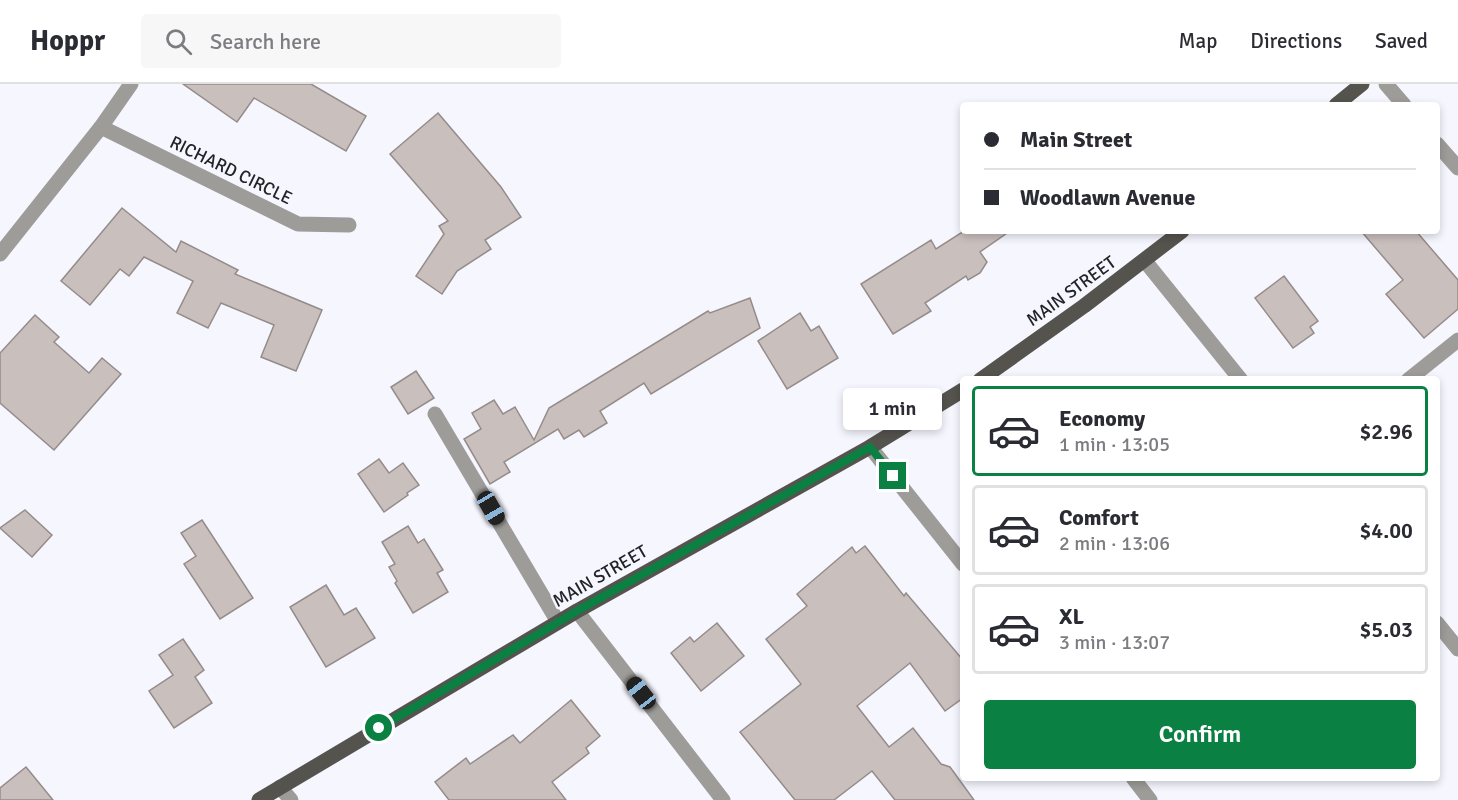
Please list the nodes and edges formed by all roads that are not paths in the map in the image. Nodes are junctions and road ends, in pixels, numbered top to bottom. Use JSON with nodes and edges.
{"nodes":[{"id":1,"x":131,"y":84,"type":"edge"},
{"id":2,"x":1362,"y":84,"type":"edge"},
{"id":3,"x":1386,"y":84,"type":"edge"},
{"id":4,"x":1340,"y":102,"type":"edge"},
{"id":5,"x":1401,"y":102,"type":"edge"},
{"id":6,"x":101,"y":127,"type":"junction"},
{"id":7,"x":1440,"y":147,"type":"edge"},
{"id":8,"x":1458,"y":168,"type":"edge"},
{"id":9,"x":350,"y":225,"type":"dead end"},
{"id":10,"x":1178,"y":234,"type":"edge"},
{"id":11,"x":0,"y":254,"type":"edge"},
{"id":12,"x":1145,"y":261,"type":"junction"},
{"id":13,"x":1458,"y":340,"type":"edge"},
{"id":14,"x":986,"y":376,"type":"edge"},
{"id":15,"x":1238,"y":376,"type":"edge"},
{"id":16,"x":1413,"y":376,"type":"edge"},
{"id":17,"x":960,"y":392,"type":"edge"},
{"id":18,"x":435,"y":414,"type":"dead end"},
{"id":19,"x":870,"y":447,"type":"junction"},
{"id":20,"x":960,"y":560,"type":"edge"},
{"id":21,"x":577,"y":611,"type":"junction"},
{"id":22,"x":558,"y":622,"type":"junction"},
{"id":23,"x":1440,"y":627,"type":"edge"},
{"id":24,"x":1458,"y":649,"type":"edge"},
{"id":25,"x":1135,"y":781,"type":"edge"},
{"id":26,"x":280,"y":786,"type":"junction"},
{"id":27,"x":259,"y":800,"type":"edge"},
{"id":28,"x":291,"y":800,"type":"edge"},
{"id":29,"x":723,"y":800,"type":"edge"},
{"id":30,"x":1150,"y":800,"type":"edge"}],
"edges":[{"from":1,"to":6,"type":"street"},
{"from":2,"to":4,"type":"main road"},
{"from":3,"to":5,"type":"street"},
{"from":6,"to":9,"type":"street","name":"RICHARD CIRCLE"},
{"from":6,"to":11,"type":"street"},
{"from":7,"to":8,"type":"street"},
{"from":10,"to":12,"type":"main road","name":"MAIN STREET"},
{"from":12,"to":14,"type":"main road","name":"MAIN STREET"},
{"from":12,"to":15,"type":"street"},
{"from":13,"to":16,"type":"street"},
{"from":17,"to":19,"type":"main road","name":"MAIN STREET"},
{"from":18,"to":22,"type":"street"},
{"from":19,"to":20,"type":"street"},
{"from":19,"to":21,"type":"main road","name":"MAIN STREET"},
{"from":21,"to":22,"type":"main road","name":"MAIN STREET"},
{"from":21,"to":29,"type":"street"},
{"from":22,"to":26,"type":"main road","name":"MAIN STREET"},
{"from":23,"to":24,"type":"street"},
{"from":25,"to":30,"type":"street"},
{"from":26,"to":27,"type":"main road","name":"MAIN STREET"},
{"from":26,"to":28,"type":"street"}]}
